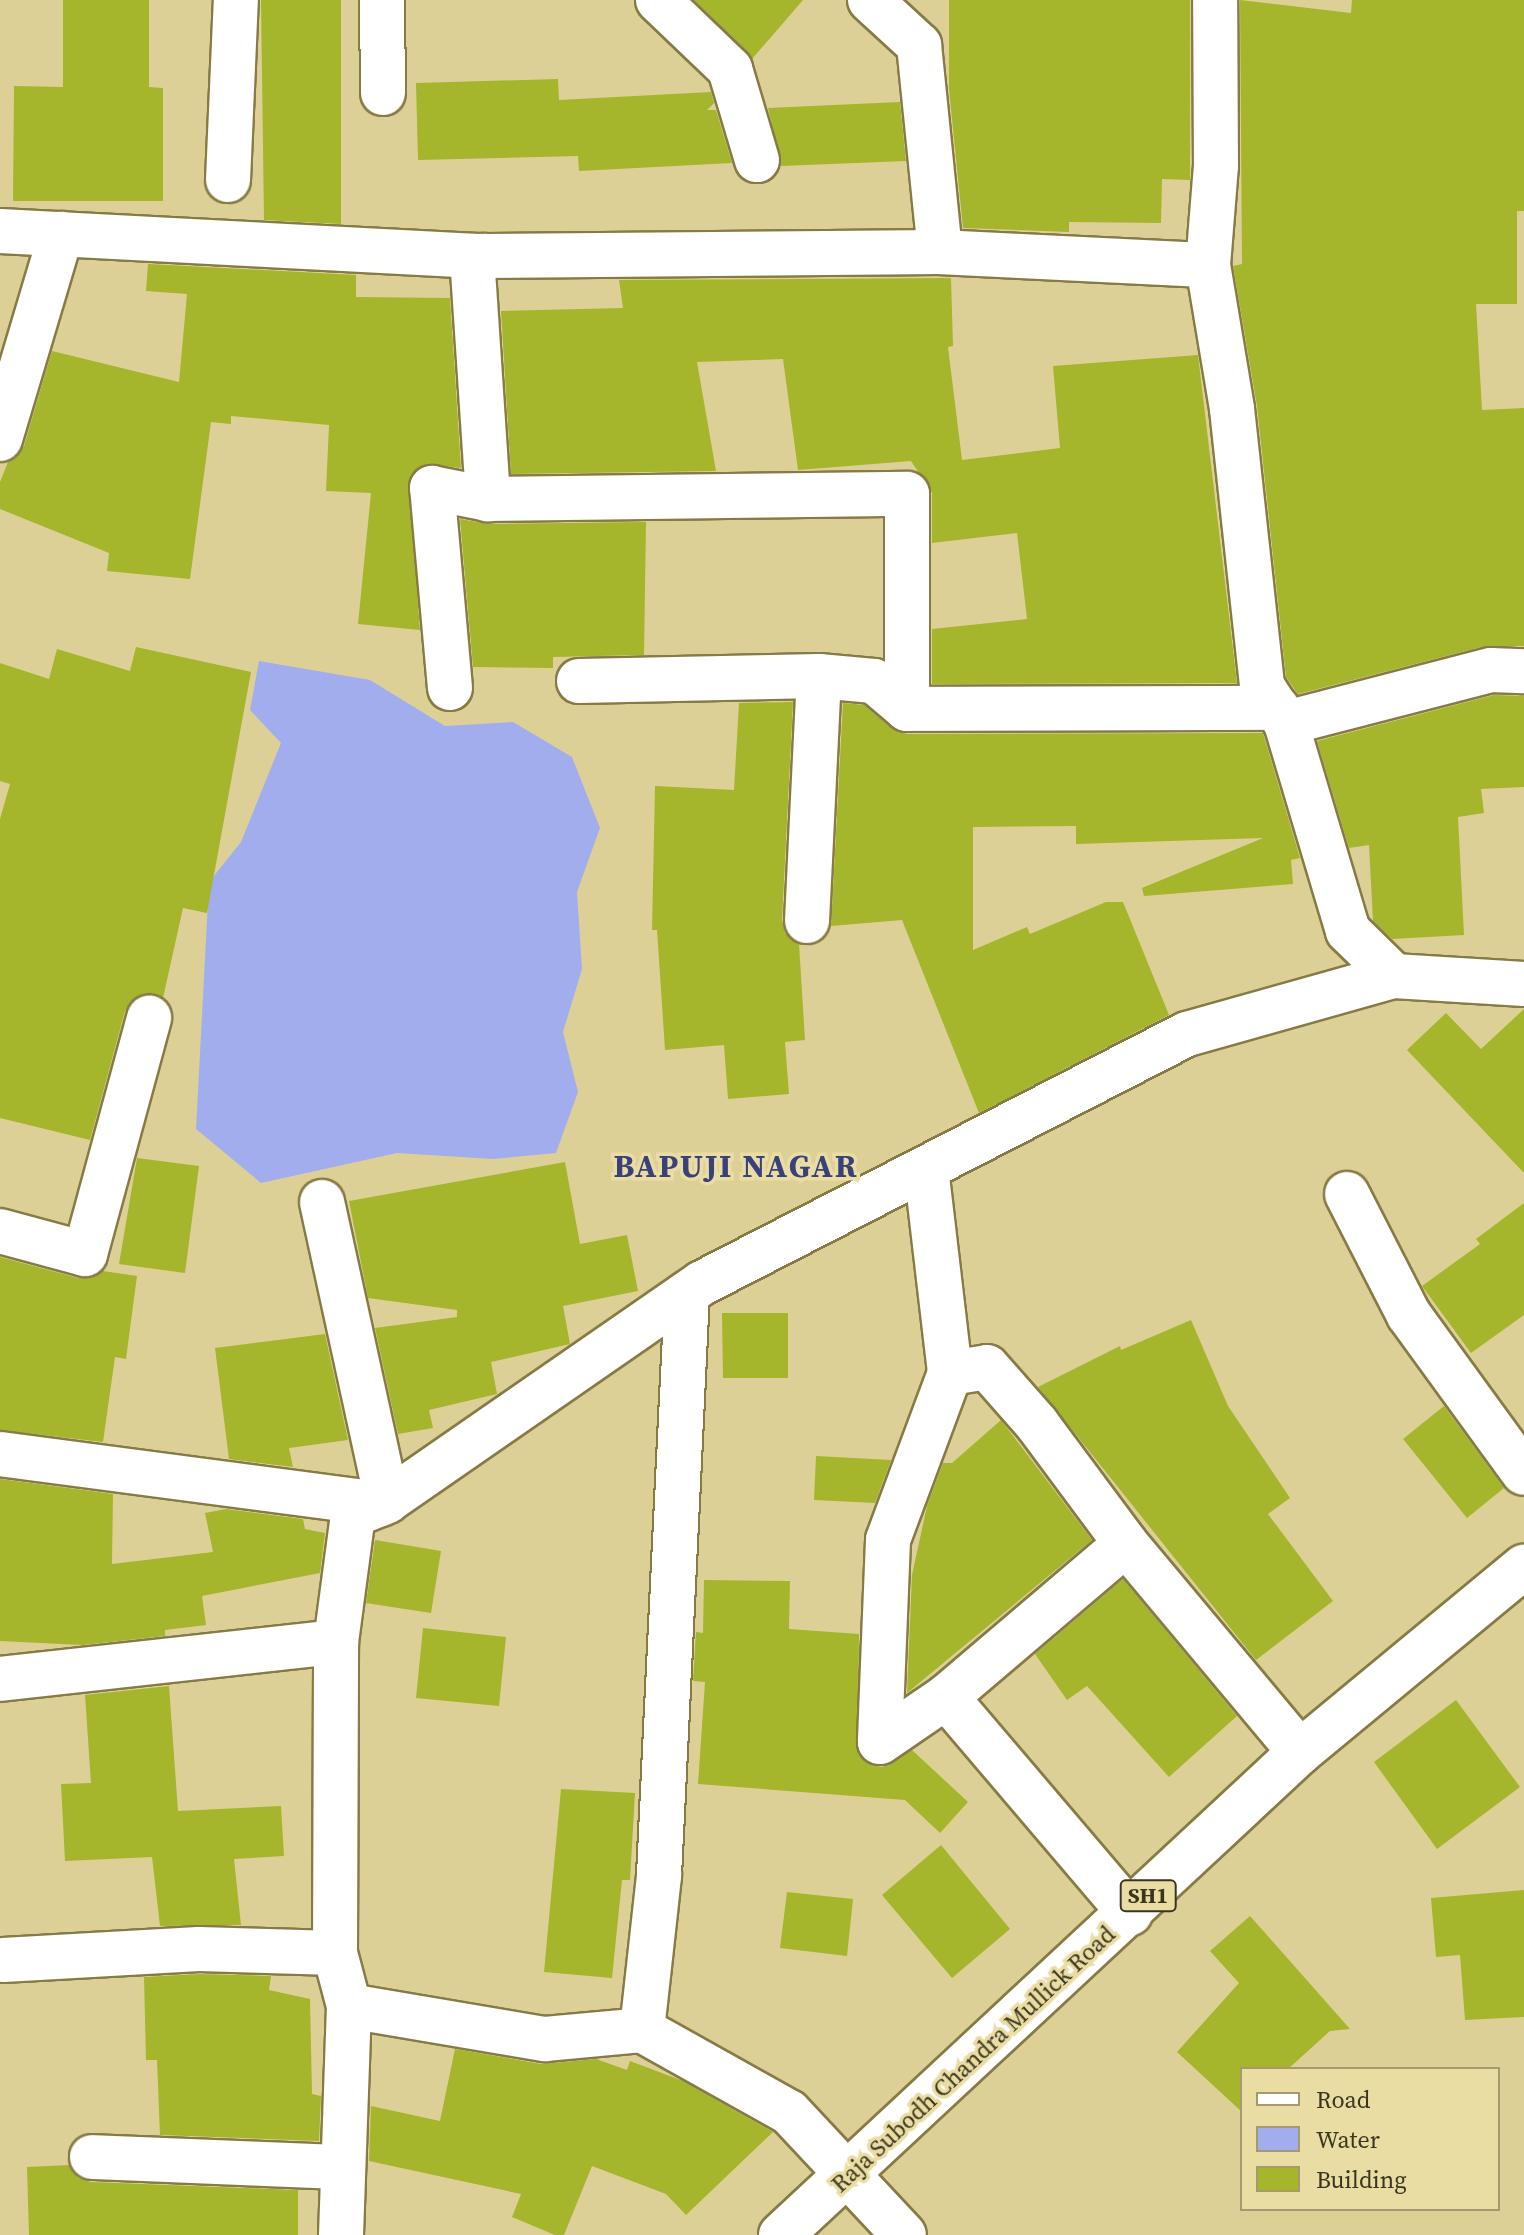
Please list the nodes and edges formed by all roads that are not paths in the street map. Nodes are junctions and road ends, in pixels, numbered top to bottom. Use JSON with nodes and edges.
{"nodes":[{"id":1,"x":236,"y":0,"type":"edge"},
{"id":2,"x":382,"y":0,"type":"edge"},
{"id":3,"x":658,"y":0,"type":"edge"},
{"id":4,"x":870,"y":0,"type":"edge"},
{"id":5,"x":1215,"y":0,"type":"edge"},
{"id":6,"x":383,"y":93,"type":"dead end"},
{"id":7,"x":757,"y":160,"type":"dead end"},
{"id":8,"x":228,"y":180,"type":"dead end"},
{"id":9,"x":0,"y":231,"type":"edge"},
{"id":10,"x":61,"y":234,"type":"junction"},
{"id":11,"x":940,"y":252,"type":"junction"},
{"id":12,"x":472,"y":256,"type":"junction"},
{"id":13,"x":1208,"y":265,"type":"junction"},
{"id":14,"x":0,"y":439,"type":"edge"},
{"id":15,"x":488,"y":499,"type":"junction"},
{"id":16,"x":1524,"y":671,"type":"edge"},
{"id":17,"x":819,"y":676,"type":"junction"},
{"id":18,"x":579,"y":681,"type":"dead end"},
{"id":19,"x":450,"y":688,"type":"dead end"},
{"id":20,"x":907,"y":709,"type":"junction"},
{"id":21,"x":1281,"y":716,"type":"junction"},
{"id":22,"x":807,"y":921,"type":"dead end"},
{"id":23,"x":1394,"y":976,"type":"junction"},
{"id":24,"x":1524,"y":984,"type":"edge"},
{"id":25,"x":149,"y":1018,"type":"dead end"},
{"id":26,"x":926,"y":1168,"type":"junction"},
{"id":27,"x":1347,"y":1194,"type":"dead end"},
{"id":28,"x":322,"y":1202,"type":"dead end"},
{"id":29,"x":0,"y":1231,"type":"edge"},
{"id":30,"x":687,"y":1294,"type":"junction"},
{"id":31,"x":950,"y":1373,"type":"junction"},
{"id":32,"x":0,"y":1454,"type":"edge"},
{"id":33,"x":1524,"y":1473,"type":"edge"},
{"id":34,"x":384,"y":1502,"type":"junction"},
{"id":35,"x":1126,"y":1544,"type":"junction"},
{"id":36,"x":1524,"y":1567,"type":"edge"},
{"id":37,"x":336,"y":1642,"type":"junction"},
{"id":38,"x":0,"y":1679,"type":"edge"},
{"id":39,"x":946,"y":1697,"type":"junction"},
{"id":40,"x":1300,"y":1752,"type":"junction"},
{"id":41,"x":1130,"y":1913,"type":"junction"},
{"id":42,"x":335,"y":1953,"type":"junction"},
{"id":43,"x":3,"y":1960,"type":"dead end"},
{"id":44,"x":349,"y":2006,"type":"junction"},
{"id":45,"x":642,"y":2030,"type":"junction"},
{"id":46,"x":92,"y":2157,"type":"dead end"},
{"id":47,"x":342,"y":2167,"type":"junction"},
{"id":48,"x":850,"y":2174,"type":"junction"},
{"id":49,"x":341,"y":2235,"type":"edge"},
{"id":50,"x":781,"y":2235,"type":"edge"},
{"id":51,"x":904,"y":2235,"type":"edge"}],
"edges":[{"from":1,"to":8,"type":"street"},
{"from":2,"to":6,"type":"street"},
{"from":3,"to":7,"type":"street"},
{"from":4,"to":11,"type":"street"},
{"from":5,"to":13,"type":"street"},
{"from":9,"to":10,"type":"street"},
{"from":10,"to":12,"type":"street"},
{"from":10,"to":14,"type":"street"},
{"from":11,"to":12,"type":"street"},
{"from":11,"to":13,"type":"street"},
{"from":12,"to":15,"type":"street"},
{"from":13,"to":21,"type":"street"},
{"from":15,"to":19,"type":"street"},
{"from":15,"to":20,"type":"street"},
{"from":16,"to":21,"type":"street"},
{"from":17,"to":18,"type":"street"},
{"from":17,"to":20,"type":"street"},
{"from":17,"to":22,"type":"street"},
{"from":20,"to":21,"type":"street"},
{"from":21,"to":23,"type":"street"},
{"from":23,"to":24,"type":"street"},
{"from":23,"to":26,"type":"street"},
{"from":25,"to":29,"type":"street"},
{"from":26,"to":30,"type":"street"},
{"from":26,"to":31,"type":"street"},
{"from":27,"to":33,"type":"street"},
{"from":28,"to":34,"type":"street"},
{"from":30,"to":34,"type":"street"},
{"from":30,"to":45,"type":"street"},
{"from":31,"to":35,"type":"street"},
{"from":31,"to":39,"type":"street"},
{"from":32,"to":34,"type":"street"},
{"from":34,"to":37,"type":"street"},
{"from":35,"to":39,"type":"street"},
{"from":35,"to":40,"type":"street"},
{"from":36,"to":40,"type":"street","name":"Raja Subodh Chandra Mullick Road","number":"SH1"},
{"from":37,"to":38,"type":"street"},
{"from":37,"to":42,"type":"street"},
{"from":39,"to":41,"type":"street"},
{"from":40,"to":41,"type":"street","name":"Raja Subodh Chandra Mullick Road","number":"SH1"},
{"from":41,"to":48,"type":"street","name":"Raja Subodh Chandra Mullick Road","number":"SH1"},
{"from":42,"to":43,"type":"street"},
{"from":42,"to":44,"type":"street"},
{"from":44,"to":45,"type":"street"},
{"from":44,"to":47,"type":"street"},
{"from":45,"to":48,"type":"street"},
{"from":46,"to":47,"type":"street"},
{"from":47,"to":49,"type":"street"},
{"from":48,"to":50,"type":"street","name":"Raja Subodh Chandra Mullick Road","number":"SH1"},
{"from":48,"to":51,"type":"street"}]}
